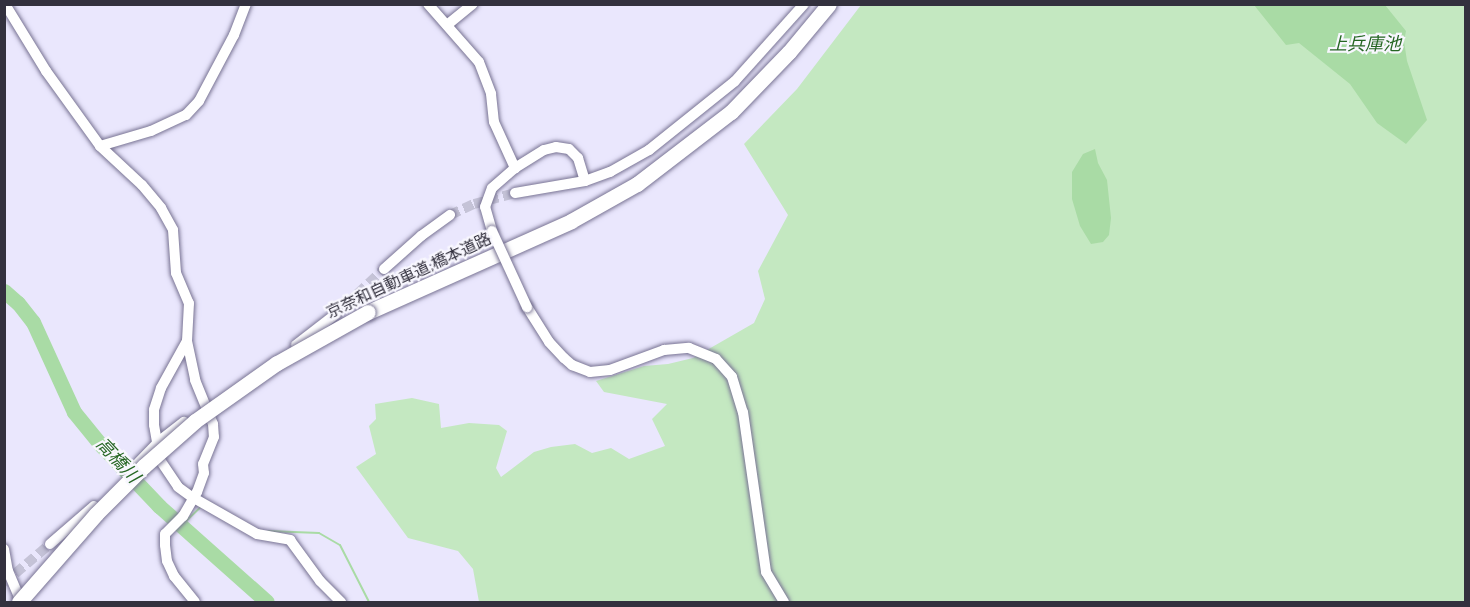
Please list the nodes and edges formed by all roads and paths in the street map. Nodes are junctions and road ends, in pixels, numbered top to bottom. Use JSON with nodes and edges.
{"nodes":[{"id":1,"x":5,"y":4,"type":"edge"},
{"id":2,"x":246,"y":4,"type":"edge"},
{"id":3,"x":428,"y":4,"type":"edge"},
{"id":4,"x":473,"y":4,"type":"edge"},
{"id":5,"x":804,"y":4,"type":"edge"},
{"id":6,"x":829,"y":4,"type":"edge"},
{"id":7,"x":447,"y":25,"type":"junction"},
{"id":8,"x":100,"y":146,"type":"junction"},
{"id":9,"x":515,"y":168,"type":"junction"},
{"id":10,"x":585,"y":181,"type":"junction"},
{"id":11,"x":515,"y":193,"type":"tunnel mouth"},
{"id":12,"x":450,"y":215,"type":"tunnel mouth"},
{"id":13,"x":384,"y":269,"type":"tunnel mouth"},
{"id":14,"x":336,"y":314,"type":"tunnel mouth"},
{"id":15,"x":186,"y":341,"type":"junction"},
{"id":16,"x":206,"y":406,"type":"junction"},
{"id":17,"x":158,"y":442,"type":"junction"},
{"id":18,"x":192,"y":497,"type":"junction"},
{"id":19,"x":50,"y":544,"type":"tunnel mouth"},
{"id":20,"x":4,"y":549,"type":"edge"},
{"id":21,"x":6,"y":573,"type":"edge"},
{"id":22,"x":20,"y":603,"type":"edge"},
{"id":23,"x":195,"y":603,"type":"edge"},
{"id":24,"x":341,"y":603,"type":"edge"},
{"id":25,"x":784,"y":603,"type":"edge"}],
"edges":[{"from":1,"to":8,"type":"street"},
{"from":2,"to":8,"type":"street"},
{"from":3,"to":7,"type":"street"},
{"from":4,"to":7,"type":"street"},
{"from":5,"to":10,"type":"street"},
{"from":6,"to":22,"type":"highway","name":"京奈和自動車道;橋本道路","bridge":true},
{"from":7,"to":9,"type":"street"},
{"from":8,"to":15,"type":"street"},
{"from":9,"to":10,"type":"street"},
{"from":9,"to":25,"type":"street","bridge":true},
{"from":10,"to":11,"type":"street"},
{"from":12,"to":13,"type":"street"},
{"from":14,"to":16,"type":"street"},
{"from":15,"to":16,"type":"street"},
{"from":15,"to":17,"type":"street"},
{"from":16,"to":17,"type":"street"},
{"from":16,"to":18,"type":"street"},
{"from":17,"to":18,"type":"street"},
{"from":17,"to":19,"type":"street"},
{"from":18,"to":23,"type":"street"},
{"from":18,"to":24,"type":"street"},
{"from":20,"to":21,"type":"street"},
{"from":21,"to":22,"type":"street"}]}
